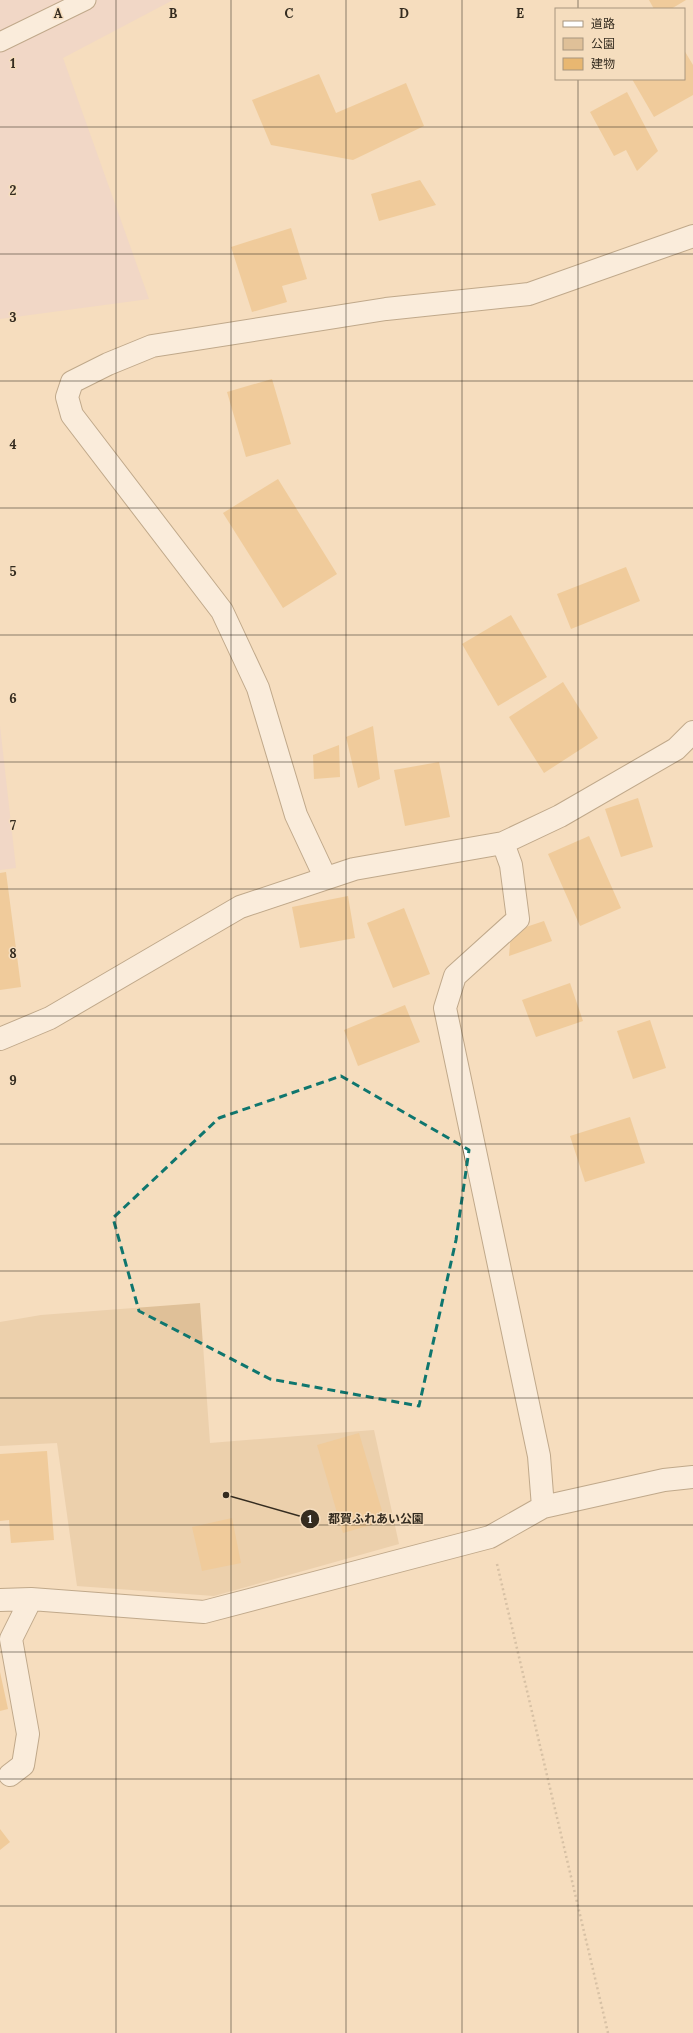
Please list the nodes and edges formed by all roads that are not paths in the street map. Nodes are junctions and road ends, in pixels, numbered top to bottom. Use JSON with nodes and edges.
{"nodes":[{"id":1,"x":86,"y":0,"type":"edge"},
{"id":2,"x":0,"y":42,"type":"edge"},
{"id":3,"x":693,"y":236,"type":"edge"},
{"id":4,"x":693,"y":732,"type":"edge"},
{"id":5,"x":503,"y":843,"type":"junction"},
{"id":6,"x":325,"y":877,"type":"junction"},
{"id":7,"x":0,"y":1038,"type":"edge"},
{"id":8,"x":693,"y":1477,"type":"edge"},
{"id":9,"x":543,"y":1507,"type":"junction"},
{"id":10,"x":31,"y":1599,"type":"junction"},
{"id":11,"x":0,"y":1600,"type":"edge"},
{"id":12,"x":10,"y":1775,"type":"dead end"}],
"edges":[{"from":1,"to":2,"type":"lane"},
{"from":3,"to":6,"type":"street"},
{"from":4,"to":5,"type":"street"},
{"from":5,"to":6,"type":"street"},
{"from":5,"to":9,"type":"street"},
{"from":6,"to":7,"type":"street"},
{"from":8,"to":9,"type":"street"},
{"from":9,"to":10,"type":"street"},
{"from":10,"to":11,"type":"street"},
{"from":10,"to":12,"type":"street"}]}
